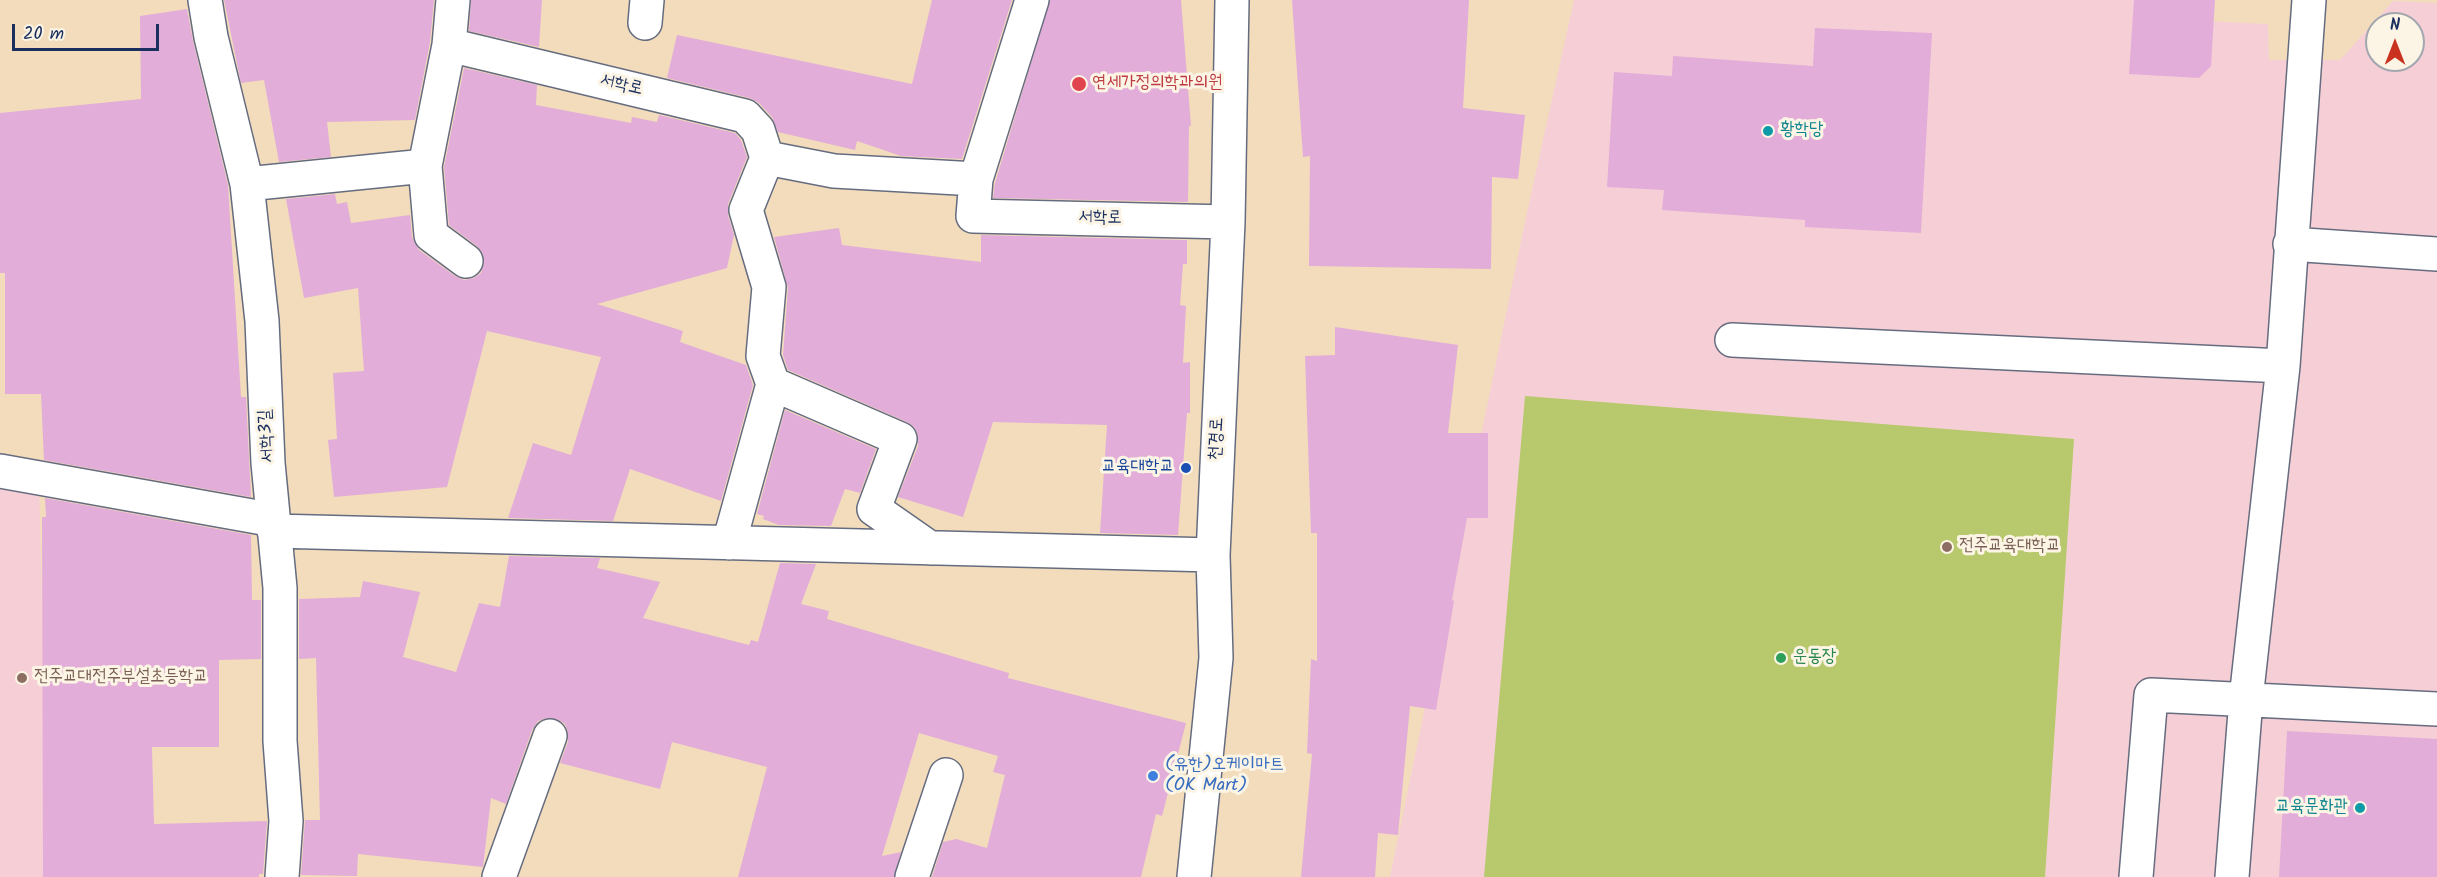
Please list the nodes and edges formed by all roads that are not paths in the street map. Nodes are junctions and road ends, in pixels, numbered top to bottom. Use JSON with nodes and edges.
{"nodes":[{"id":1,"x":205,"y":0,"type":"edge"},
{"id":2,"x":453,"y":0,"type":"edge"},
{"id":3,"x":1032,"y":0,"type":"edge"},
{"id":4,"x":1232,"y":0,"type":"edge"},
{"id":5,"x":2309,"y":0,"type":"edge"},
{"id":6,"x":449,"y":45,"type":"junction"},
{"id":7,"x":767,"y":158,"type":"junction"},
{"id":8,"x":425,"y":166,"type":"junction"},
{"id":9,"x":976,"y":179,"type":"junction"},
{"id":10,"x":247,"y":184,"type":"junction"},
{"id":11,"x":1227,"y":222,"type":"junction"},
{"id":12,"x":2290,"y":244,"type":"junction"},
{"id":13,"x":2437,"y":254,"type":"edge"},
{"id":14,"x":466,"y":261,"type":"dead end"},
{"id":15,"x":1732,"y":339,"type":"dead end"},
{"id":16,"x":2283,"y":366,"type":"junction"},
{"id":17,"x":773,"y":384,"type":"junction"},
{"id":18,"x":0,"y":471,"type":"edge"},
{"id":19,"x":274,"y":525,"type":"junction"},
{"id":20,"x":729,"y":543,"type":"junction"},
{"id":21,"x":930,"y":548,"type":"junction"},
{"id":22,"x":1213,"y":555,"type":"junction"},
{"id":23,"x":2246,"y":699,"type":"junction"},
{"id":24,"x":2437,"y":709,"type":"edge"},
{"id":25,"x":550,"y":736,"type":"dead end"},
{"id":26,"x":946,"y":775,"type":"dead end"},
{"id":27,"x":283,"y":876,"type":"edge"},
{"id":28,"x":499,"y":877,"type":"edge"},
{"id":29,"x":912,"y":877,"type":"edge"},
{"id":30,"x":1194,"y":877,"type":"edge"},
{"id":31,"x":2136,"y":877,"type":"edge"},
{"id":32,"x":2232,"y":877,"type":"edge"}],
"edges":[{"from":1,"to":10,"type":"street","name":"서학3길"},
{"from":2,"to":6,"type":"street"},
{"from":3,"to":9,"type":"street","name":"서학로"},
{"from":4,"to":11,"type":"street","name":"천경로"},
{"from":5,"to":12,"type":"street"},
{"from":6,"to":7,"type":"street","name":"서학로"},
{"from":6,"to":8,"type":"street"},
{"from":7,"to":9,"type":"street"},
{"from":7,"to":17,"type":"street"},
{"from":8,"to":10,"type":"street"},
{"from":8,"to":14,"type":"street"},
{"from":9,"to":11,"type":"street","name":"서학로"},
{"from":10,"to":19,"type":"street","name":"서학3길"},
{"from":11,"to":22,"type":"street","name":"천경로"},
{"from":12,"to":13,"type":"street"},
{"from":12,"to":16,"type":"street"},
{"from":15,"to":16,"type":"street"},
{"from":16,"to":23,"type":"street"},
{"from":17,"to":20,"type":"street"},
{"from":17,"to":21,"type":"street"},
{"from":18,"to":19,"type":"street"},
{"from":19,"to":20,"type":"street"},
{"from":19,"to":27,"type":"street","name":"서학3길"},
{"from":20,"to":21,"type":"street"},
{"from":21,"to":22,"type":"street"},
{"from":22,"to":30,"type":"street","name":"천경로"},
{"from":23,"to":24,"type":"street"},
{"from":23,"to":31,"type":"street"},
{"from":23,"to":32,"type":"street"},
{"from":25,"to":28,"type":"street"},
{"from":26,"to":29,"type":"street"}]}
